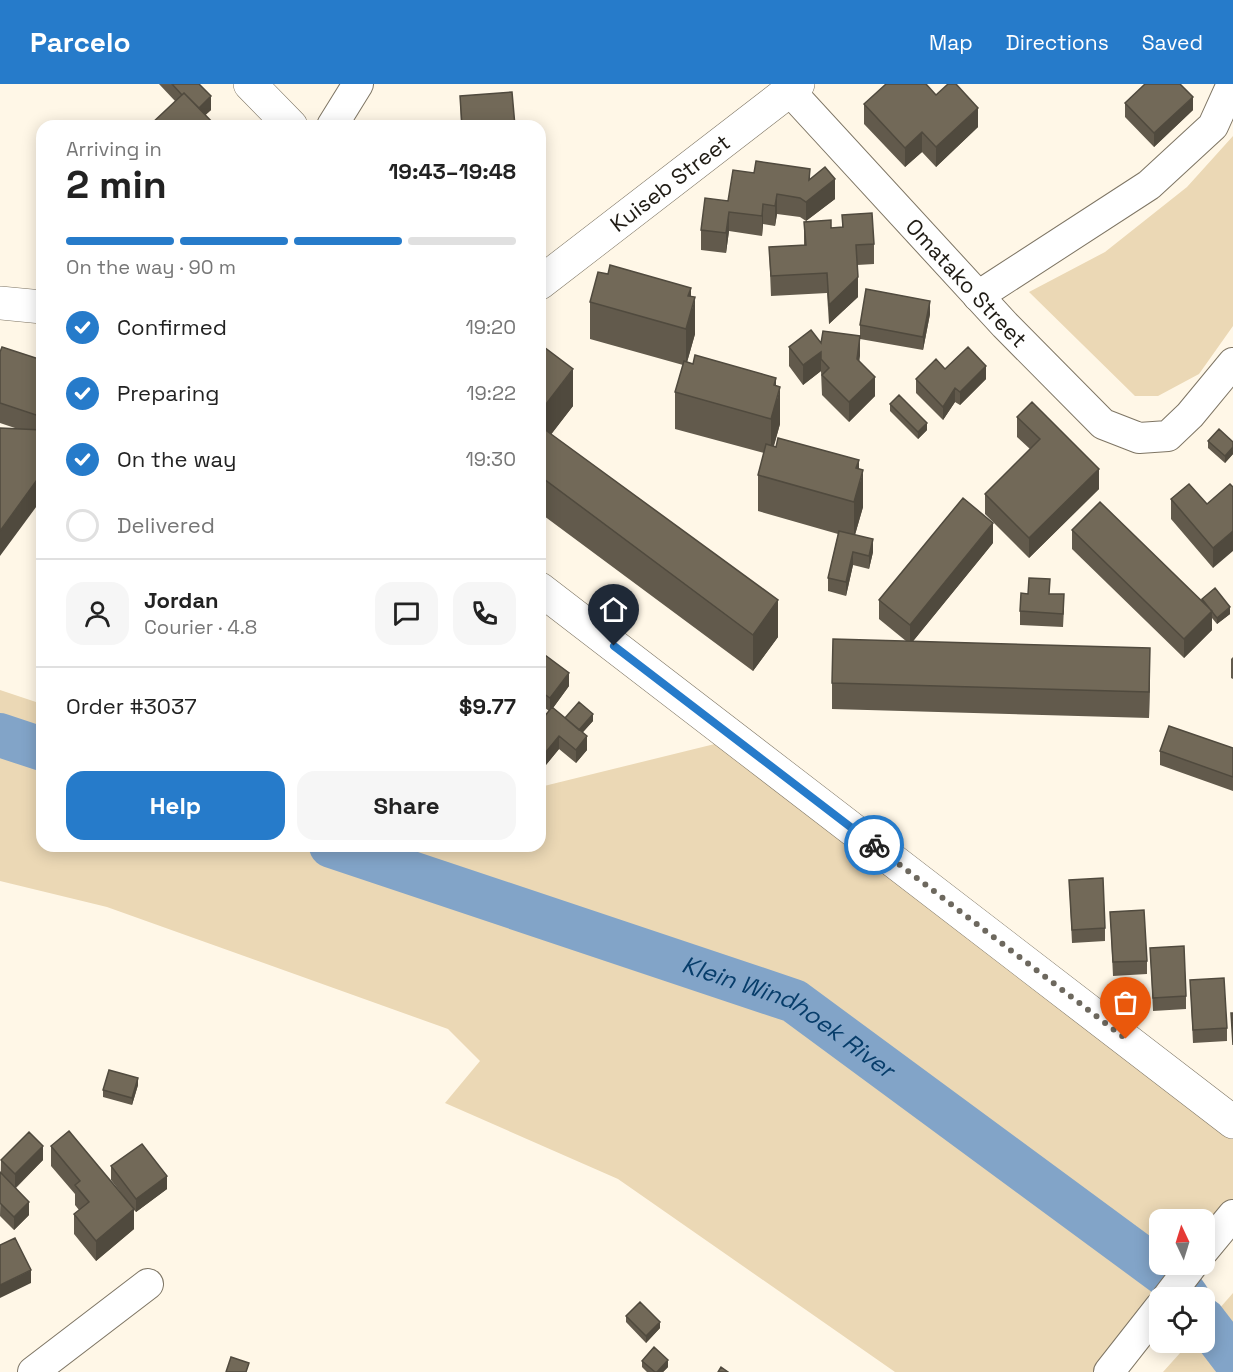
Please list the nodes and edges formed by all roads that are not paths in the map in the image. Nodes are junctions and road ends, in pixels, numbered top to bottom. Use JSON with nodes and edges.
{"nodes":[{"id":1,"x":250,"y":84,"type":"edge"},
{"id":2,"x":358,"y":84,"type":"edge"},
{"id":3,"x":1232,"y":84,"type":"edge"},
{"id":4,"x":794,"y":87,"type":"edge"},
{"id":5,"x":285,"y":120,"type":"edge"},
{"id":6,"x":336,"y":120,"type":"edge"},
{"id":7,"x":546,"y":278,"type":"edge"},
{"id":8,"x":978,"y":296,"type":"junction"},
{"id":9,"x":0,"y":303,"type":"edge"},
{"id":10,"x":36,"y":306,"type":"edge"},
{"id":11,"x":1233,"y":363,"type":"edge"},
{"id":12,"x":546,"y":594,"type":"edge"},
{"id":13,"x":1233,"y":1122,"type":"edge"},
{"id":14,"x":1233,"y":1215,"type":"edge"},
{"id":15,"x":1215,"y":1237,"type":"edge"},
{"id":16,"x":1185,"y":1275,"type":"edge"},
{"id":17,"x":148,"y":1284,"type":"dead end"},
{"id":18,"x":1175,"y":1287,"type":"edge"},
{"id":19,"x":1149,"y":1321,"type":"edge"},
{"id":20,"x":33,"y":1372,"type":"edge"},
{"id":21,"x":1108,"y":1372,"type":"edge"}],
"edges":[{"from":1,"to":5,"type":"main road"},
{"from":2,"to":6,"type":"street"},
{"from":3,"to":8,"type":"street"},
{"from":4,"to":7,"type":"main road","name":"Kuiseb Street"},
{"from":4,"to":8,"type":"street","name":"Omatako Street"},
{"from":8,"to":11,"type":"street","name":"Omatako Street"},
{"from":9,"to":10,"type":"main road"},
{"from":12,"to":13,"type":"main road"},
{"from":14,"to":15,"type":"street"},
{"from":16,"to":18,"type":"street"},
{"from":17,"to":20,"type":"street"},
{"from":19,"to":21,"type":"street"}]}
